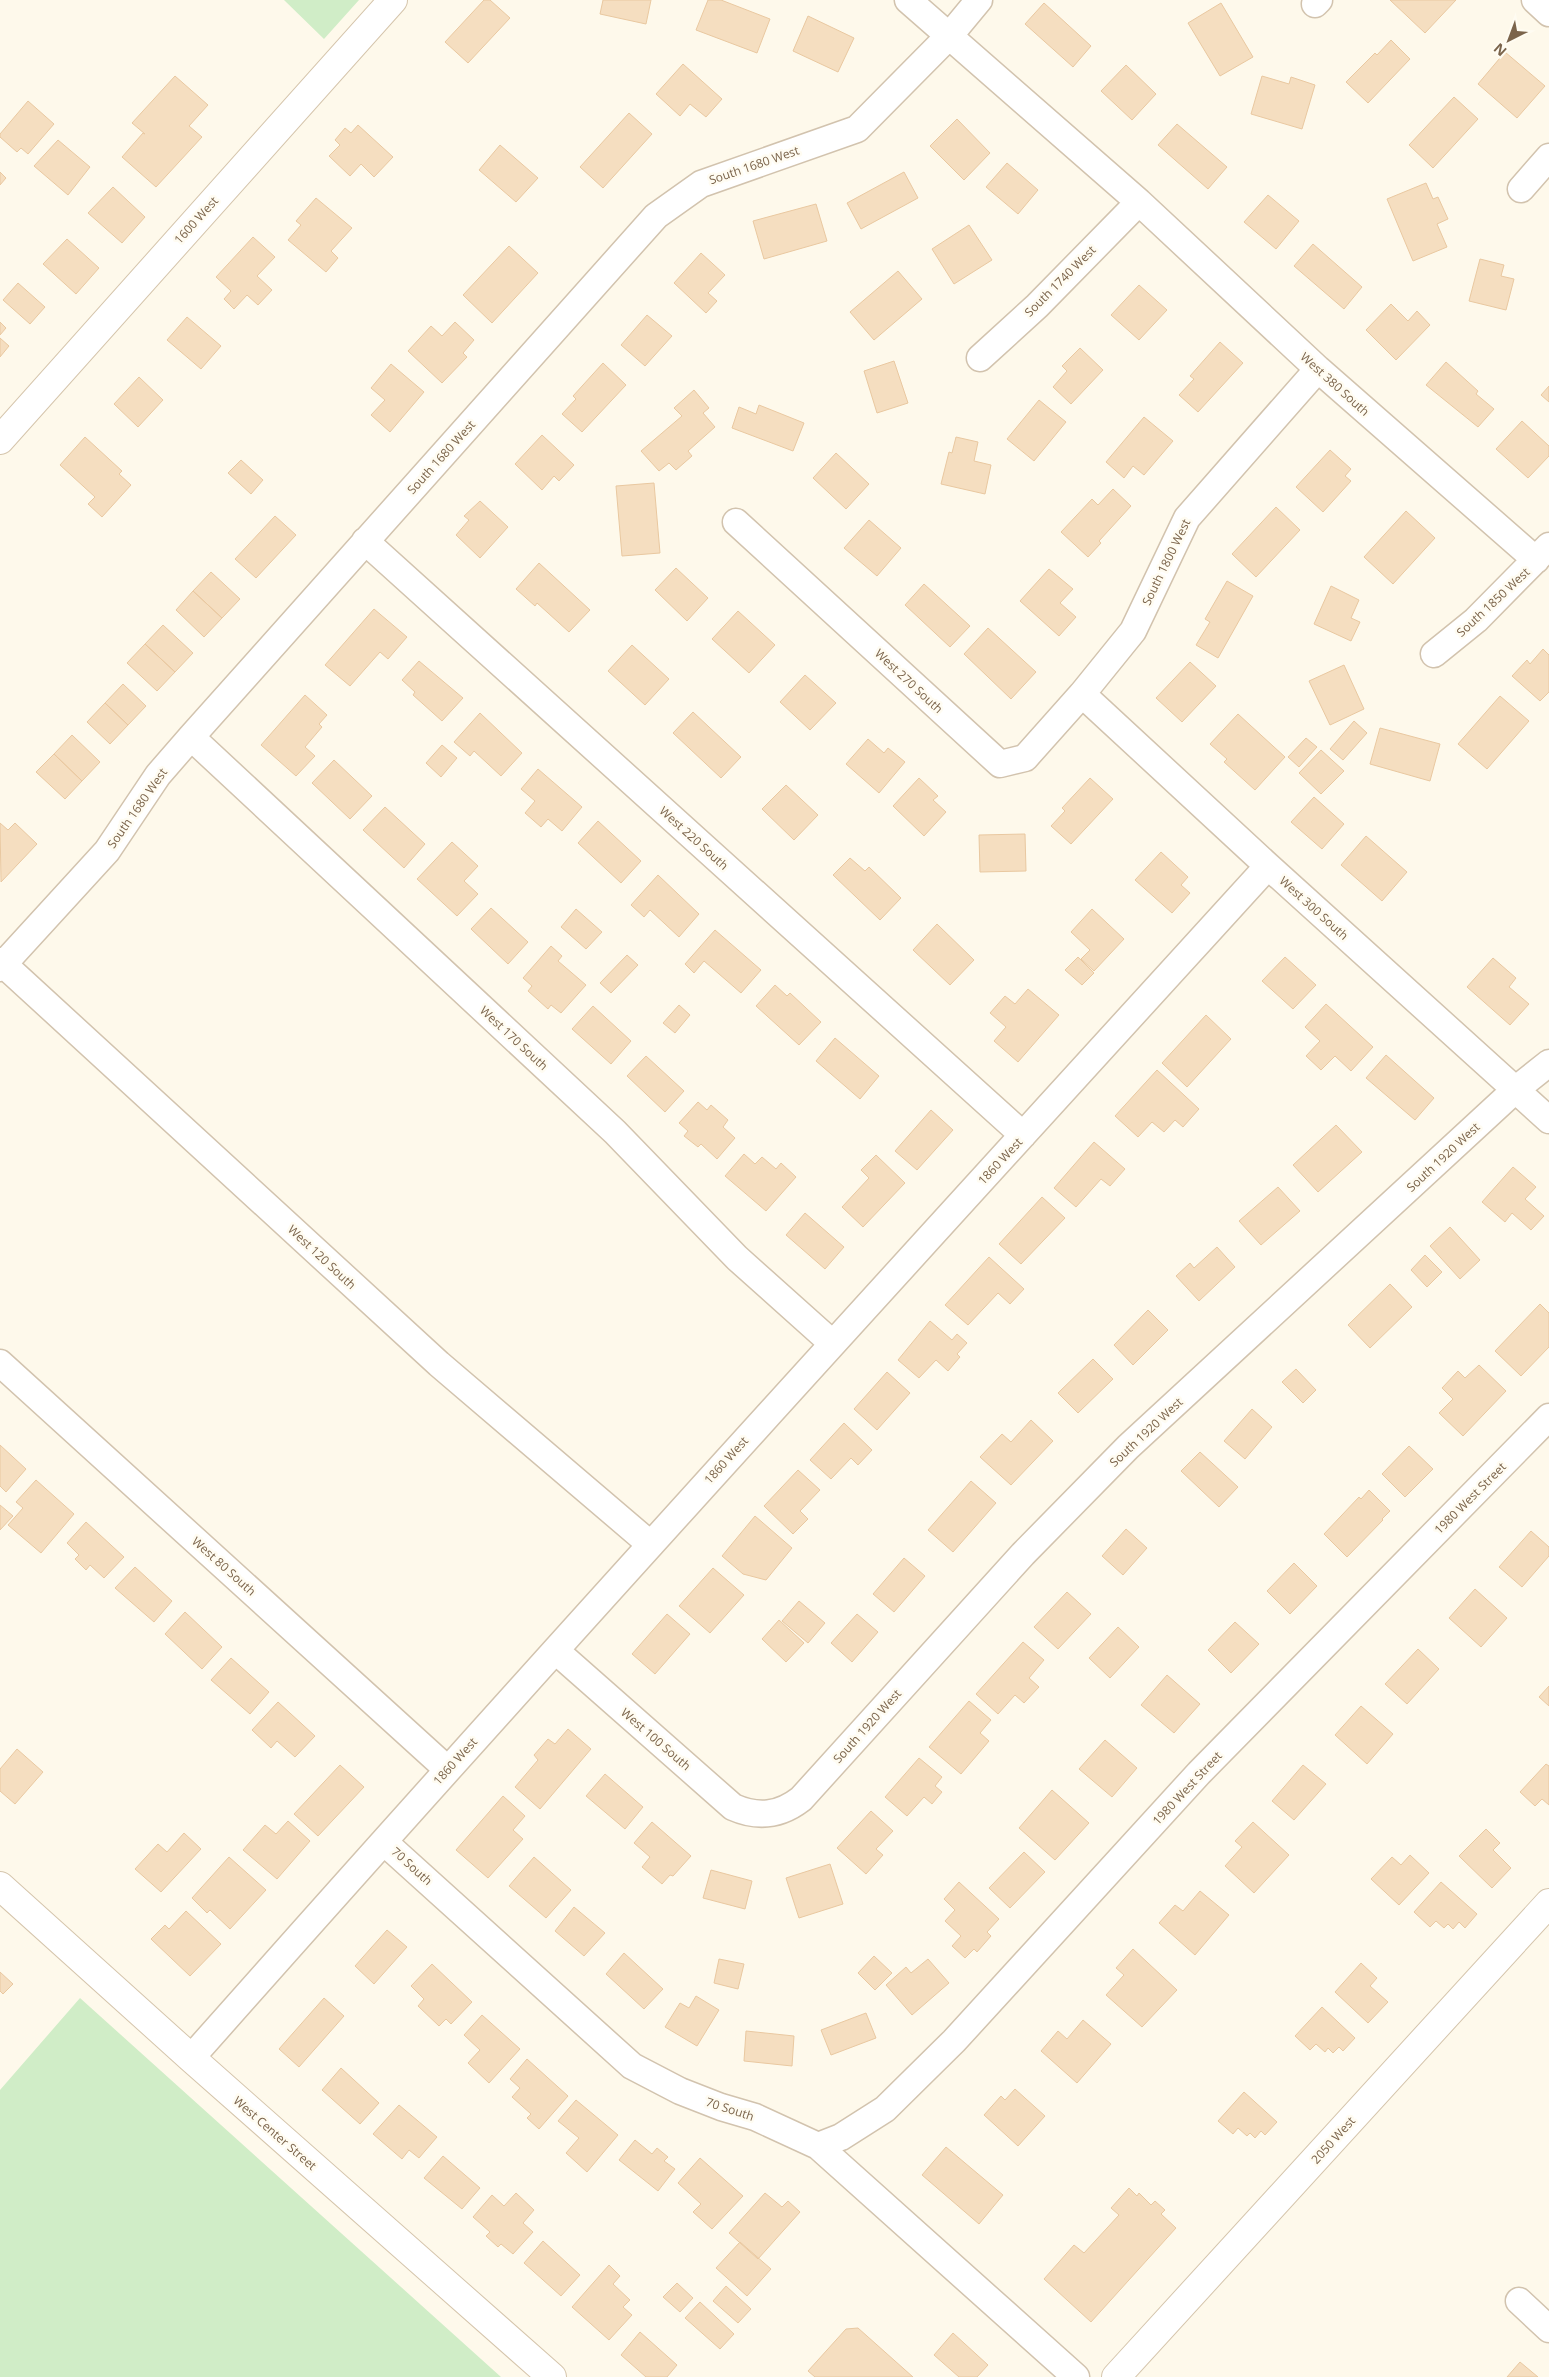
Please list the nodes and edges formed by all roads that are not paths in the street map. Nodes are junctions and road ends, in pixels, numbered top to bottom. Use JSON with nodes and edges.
{"nodes":[{"id":1,"x":393,"y":0,"type":"edge"},
{"id":2,"x":908,"y":0,"type":"edge"},
{"id":3,"x":980,"y":0,"type":"edge"},
{"id":4,"x":1535,"y":0,"type":"edge"},
{"id":5,"x":1549,"y":13,"type":"edge"},
{"id":6,"x":950,"y":35,"type":"junction"},
{"id":7,"x":1549,"y":158,"type":"edge"},
{"id":8,"x":1521,"y":189,"type":"dead end"},
{"id":9,"x":1138,"y":202,"type":"junction"},
{"id":10,"x":980,"y":358,"type":"dead end"},
{"id":11,"x":1318,"y":369,"type":"junction"},
{"id":12,"x":0,"y":440,"type":"edge"},
{"id":13,"x":736,"y":522,"type":"dead end"},
{"id":14,"x":365,"y":542,"type":"junction"},
{"id":15,"x":1542,"y":553,"type":"edge"},
{"id":16,"x":1434,"y":654,"type":"dead end"},
{"id":17,"x":1082,"y":694,"type":"junction"},
{"id":18,"x":191,"y":737,"type":"junction"},
{"id":19,"x":1268,"y":866,"type":"junction"},
{"id":20,"x":1,"y":965,"type":"edge"},
{"id":21,"x":1549,"y":1063,"type":"edge"},
{"id":22,"x":1515,"y":1090,"type":"junction"},
{"id":23,"x":1549,"y":1120,"type":"edge"},
{"id":24,"x":1023,"y":1135,"type":"junction"},
{"id":25,"x":832,"y":1343,"type":"junction"},
{"id":26,"x":0,"y":1363,"type":"edge"},
{"id":27,"x":1549,"y":1418,"type":"edge"},
{"id":28,"x":650,"y":1544,"type":"junction"},
{"id":29,"x":556,"y":1651,"type":"junction"},
{"id":30,"x":447,"y":1769,"type":"junction"},
{"id":31,"x":761,"y":1815,"type":"joint"},
{"id":32,"x":384,"y":1842,"type":"junction"},
{"id":33,"x":0,"y":1886,"type":"edge"},
{"id":34,"x":1549,"y":1904,"type":"edge"},
{"id":35,"x":191,"y":2058,"type":"junction"},
{"id":36,"x":818,"y":2146,"type":"junction"},
{"id":37,"x":1519,"y":2301,"type":"dead end"},
{"id":38,"x":1549,"y":2329,"type":"edge"},
{"id":39,"x":552,"y":2377,"type":"edge"},
{"id":40,"x":1076,"y":2377,"type":"edge"},
{"id":41,"x":1116,"y":2377,"type":"edge"}],
"edges":[{"from":1,"to":12,"type":"street","name":"1600 West"},
{"from":2,"to":6,"type":"street"},
{"from":3,"to":6,"type":"street","name":"South 1680 West"},
{"from":4,"to":5,"type":"street"},
{"from":6,"to":9,"type":"street"},
{"from":6,"to":14,"type":"street","name":"South 1680 West"},
{"from":7,"to":8,"type":"street"},
{"from":9,"to":10,"type":"street","name":"South 1740 West"},
{"from":9,"to":11,"type":"street","name":"West 380 South"},
{"from":11,"to":15,"type":"street","name":"West 380 South"},
{"from":11,"to":17,"type":"street","name":"South 1800 West"},
{"from":13,"to":17,"type":"street","name":"West 270 South"},
{"from":14,"to":18,"type":"street","name":"South 1680 West"},
{"from":14,"to":24,"type":"street","name":"West 220 South"},
{"from":15,"to":16,"type":"street","name":"South 1850 West"},
{"from":17,"to":19,"type":"street","name":"West 300 South"},
{"from":18,"to":20,"type":"street","name":"South 1680 West"},
{"from":18,"to":25,"type":"street","name":"West 170 South"},
{"from":19,"to":22,"type":"street","name":"West 300 South"},
{"from":19,"to":24,"type":"street","name":"1860 West"},
{"from":20,"to":28,"type":"street","name":"West 120 South"},
{"from":21,"to":22,"type":"street","name":"South 1920 West"},
{"from":22,"to":23,"type":"street","name":"West 300 South"},
{"from":22,"to":31,"type":"street","name":"South 1920 West"},
{"from":24,"to":25,"type":"street","name":"1860 West"},
{"from":25,"to":28,"type":"street","name":"1860 West"},
{"from":26,"to":30,"type":"street","name":"West 80 South"},
{"from":27,"to":36,"type":"street","name":"1980 West Street"},
{"from":28,"to":29,"type":"street","name":"1860 West"},
{"from":29,"to":30,"type":"street","name":"1860 West"},
{"from":29,"to":31,"type":"street","name":"West 100 South"},
{"from":30,"to":32,"type":"street","name":"1860 West"},
{"from":32,"to":35,"type":"street","name":"1860 West"},
{"from":32,"to":36,"type":"street","name":"70 South"},
{"from":33,"to":35,"type":"street","name":"West Center Street"},
{"from":34,"to":41,"type":"street","name":"2050 West"},
{"from":35,"to":39,"type":"street","name":"West Center Street"},
{"from":36,"to":40,"type":"street","name":"70 South"},
{"from":37,"to":38,"type":"street"}]}
